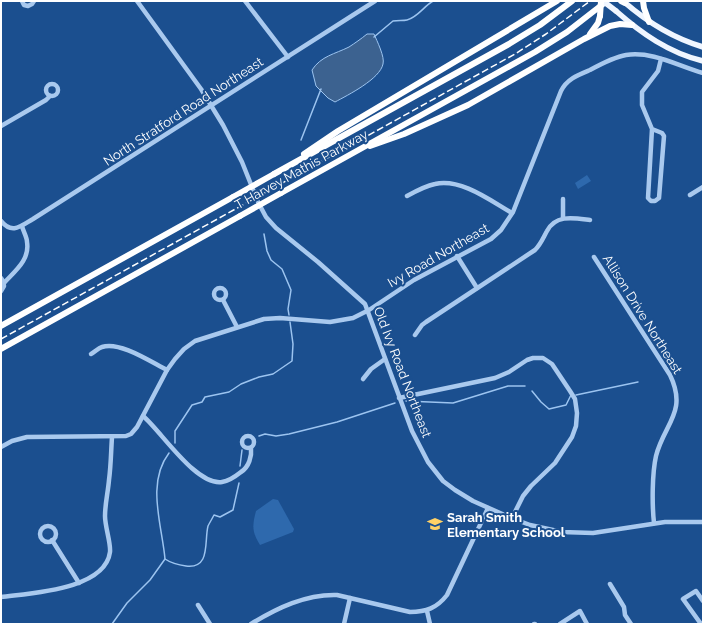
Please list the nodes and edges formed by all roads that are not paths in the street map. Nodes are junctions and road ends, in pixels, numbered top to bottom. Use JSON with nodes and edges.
{"nodes":[{"id":1,"x":22,"y":1,"type":"edge"},
{"id":2,"x":34,"y":1,"type":"edge"},
{"id":3,"x":137,"y":1,"type":"edge"},
{"id":4,"x":245,"y":1,"type":"edge"},
{"id":5,"x":375,"y":1,"type":"edge"},
{"id":6,"x":572,"y":1,"type":"edge"},
{"id":7,"x":602,"y":1,"type":"edge"},
{"id":8,"x":607,"y":1,"type":"edge"},
{"id":9,"x":643,"y":1,"type":"edge"},
{"id":10,"x":555,"y":2,"type":"edge"},
{"id":11,"x":623,"y":2,"type":"edge"},
{"id":12,"x":616,"y":11,"type":"junction"},
{"id":13,"x":649,"y":22,"type":"junction"},
{"id":14,"x":632,"y":25,"type":"junction"},
{"id":15,"x":584,"y":39,"type":"junction"},
{"id":16,"x":703,"y":46,"type":"edge"},
{"id":17,"x":288,"y":57,"type":"junction"},
{"id":18,"x":662,"y":59,"type":"junction"},
{"id":19,"x":703,"y":61,"type":"edge"},
{"id":20,"x":703,"y":73,"type":"edge"},
{"id":21,"x":50,"y":96,"type":"dead end"},
{"id":22,"x":211,"y":106,"type":"junction"},
{"id":23,"x":1,"y":126,"type":"edge"},
{"id":24,"x":652,"y":129,"type":"junction"},
{"id":25,"x":358,"y":150,"type":"junction"},
{"id":26,"x":274,"y":174,"type":"junction"},
{"id":27,"x":703,"y":187,"type":"edge"},
{"id":28,"x":690,"y":195,"type":"dead end"},
{"id":29,"x":407,"y":196,"type":"dead end"},
{"id":30,"x":563,"y":199,"type":"dead end"},
{"id":31,"x":512,"y":214,"type":"junction"},
{"id":32,"x":563,"y":218,"type":"junction"},
{"id":33,"x":590,"y":220,"type":"dead end"},
{"id":34,"x":1,"y":221,"type":"edge"},
{"id":35,"x":22,"y":226,"type":"junction"},
{"id":36,"x":457,"y":256,"type":"junction"},
{"id":37,"x":594,"y":257,"type":"dead end"},
{"id":38,"x":1,"y":278,"type":"edge"},
{"id":39,"x":4,"y":283,"type":"junction"},
{"id":40,"x":477,"y":288,"type":"junction"},
{"id":41,"x":1,"y":291,"type":"edge"},
{"id":42,"x":223,"y":300,"type":"dead end"},
{"id":43,"x":369,"y":310,"type":"junction"},
{"id":44,"x":1,"y":326,"type":"edge"},
{"id":45,"x":237,"y":327,"type":"junction"},
{"id":46,"x":415,"y":335,"type":"dead end"},
{"id":47,"x":1,"y":349,"type":"edge"},
{"id":48,"x":91,"y":354,"type":"dead end"},
{"id":49,"x":385,"y":359,"type":"junction"},
{"id":50,"x":167,"y":370,"type":"junction"},
{"id":51,"x":363,"y":379,"type":"dead end"},
{"id":52,"x":399,"y":398,"type":"junction"},
{"id":53,"x":143,"y":416,"type":"junction"},
{"id":54,"x":112,"y":437,"type":"junction"},
{"id":55,"x":1,"y":447,"type":"edge"},
{"id":56,"x":251,"y":448,"type":"dead end"},
{"id":57,"x":488,"y":508,"type":"junction"},
{"id":58,"x":512,"y":518,"type":"junction"},
{"id":59,"x":703,"y":522,"type":"edge"},
{"id":60,"x":654,"y":523,"type":"junction"},
{"id":61,"x":52,"y":540,"type":"dead end"},
{"id":62,"x":79,"y":583,"type":"junction"},
{"id":63,"x":610,"y":584,"type":"dead end"},
{"id":64,"x":1,"y":597,"type":"edge"},
{"id":65,"x":350,"y":598,"type":"junction"},
{"id":66,"x":703,"y":601,"type":"edge"},
{"id":67,"x":198,"y":605,"type":"dead end"},
{"id":68,"x":427,"y":611,"type":"junction"},
{"id":69,"x":210,"y":624,"type":"edge"},
{"id":70,"x":251,"y":624,"type":"edge"},
{"id":71,"x":344,"y":624,"type":"edge"},
{"id":72,"x":430,"y":624,"type":"edge"},
{"id":73,"x":560,"y":624,"type":"edge"},
{"id":74,"x":588,"y":624,"type":"edge"},
{"id":75,"x":631,"y":624,"type":"edge"},
{"id":76,"x":700,"y":624,"type":"edge"}],
"edges":[{"from":1,"to":2,"type":"street"},
{"from":3,"to":22,"type":"street","name":"Old Ivy Road Northeast"},
{"from":4,"to":17,"type":"street"},
{"from":5,"to":17,"type":"street","name":"North Stratford Road Northeast"},
{"from":6,"to":26,"type":"highway","name":"T Harvey Mathis Parkway"},
{"from":7,"to":12,"type":"main road","bridge":true},
{"from":7,"to":15,"type":"highway","bridge":true},
{"from":8,"to":12,"type":"highway","bridge":true},
{"from":8,"to":25,"type":"highway","name":"T Harvey Mathis Parkway"},
{"from":9,"to":13,"type":"highway"},
{"from":10,"to":26,"type":"highway"},
{"from":11,"to":13,"type":"main road"},
{"from":12,"to":14,"type":"main road"},
{"from":13,"to":16,"type":"main road"},
{"from":14,"to":15,"type":"highway"},
{"from":14,"to":19,"type":"main road"},
{"from":15,"to":25,"type":"highway"},
{"from":17,"to":22,"type":"street","name":"North Stratford Road Northeast"},
{"from":18,"to":20,"type":"street","name":"Ivy Road Northeast"},
{"from":18,"to":24,"type":"street"},
{"from":18,"to":31,"type":"street","name":"Ivy Road Northeast"},
{"from":21,"to":23,"type":"street"},
{"from":22,"to":35,"type":"street","name":"North Stratford Road Northeast"},
{"from":22,"to":43,"type":"street","name":"Old Ivy Road Northeast"},
{"from":24,"to":24,"type":"street"},
{"from":25,"to":47,"type":"highway","name":"T Harvey Mathis Parkway","bridge":true},
{"from":26,"to":44,"type":"highway","name":"T Harvey Mathis Parkway","bridge":true},
{"from":27,"to":28,"type":"street"},
{"from":29,"to":31,"type":"street"},
{"from":30,"to":32,"type":"street"},
{"from":31,"to":36,"type":"street","name":"Ivy Road Northeast"},
{"from":32,"to":33,"type":"street"},
{"from":32,"to":40,"type":"street"},
{"from":34,"to":35,"type":"street"},
{"from":35,"to":39,"type":"street"},
{"from":36,"to":40,"type":"street"},
{"from":36,"to":43,"type":"street","name":"Ivy Road Northeast"},
{"from":37,"to":60,"type":"street","name":"Allison Drive Northeast"},
{"from":38,"to":39,"type":"street"},
{"from":39,"to":41,"type":"street"},
{"from":40,"to":46,"type":"street"},
{"from":42,"to":45,"type":"street"},
{"from":43,"to":45,"type":"street","name":"Ivy Road Northeast"},
{"from":43,"to":49,"type":"street","name":"Old Ivy Road Northeast"},
{"from":45,"to":50,"type":"street","name":"Ivy Road Northeast"},
{"from":48,"to":50,"type":"street"},
{"from":49,"to":51,"type":"street"},
{"from":49,"to":52,"type":"street","name":"Old Ivy Road Northeast"},
{"from":50,"to":53,"type":"street","name":"Ivy Road Northeast"},
{"from":52,"to":57,"type":"street","name":"Old Ivy Road Northeast"},
{"from":52,"to":58,"type":"street"},
{"from":53,"to":54,"type":"street","name":"Ivy Road Northeast"},
{"from":53,"to":56,"type":"street"},
{"from":54,"to":55,"type":"street","name":"Ivy Road Northeast"},
{"from":54,"to":62,"type":"street"},
{"from":57,"to":58,"type":"street","name":"Old Ivy Road Northeast"},
{"from":57,"to":68,"type":"street"},
{"from":58,"to":60,"type":"street","name":"Old Ivy Road Northeast"},
{"from":59,"to":60,"type":"street","name":"Old Ivy Road Northeast"},
{"from":61,"to":62,"type":"street"},
{"from":62,"to":64,"type":"street"},
{"from":63,"to":75,"type":"street"},
{"from":65,"to":68,"type":"street"},
{"from":65,"to":70,"type":"street"},
{"from":65,"to":71,"type":"street"},
{"from":66,"to":76,"type":"street"},
{"from":67,"to":69,"type":"street"},
{"from":68,"to":72,"type":"street"},
{"from":73,"to":74,"type":"street"}]}
